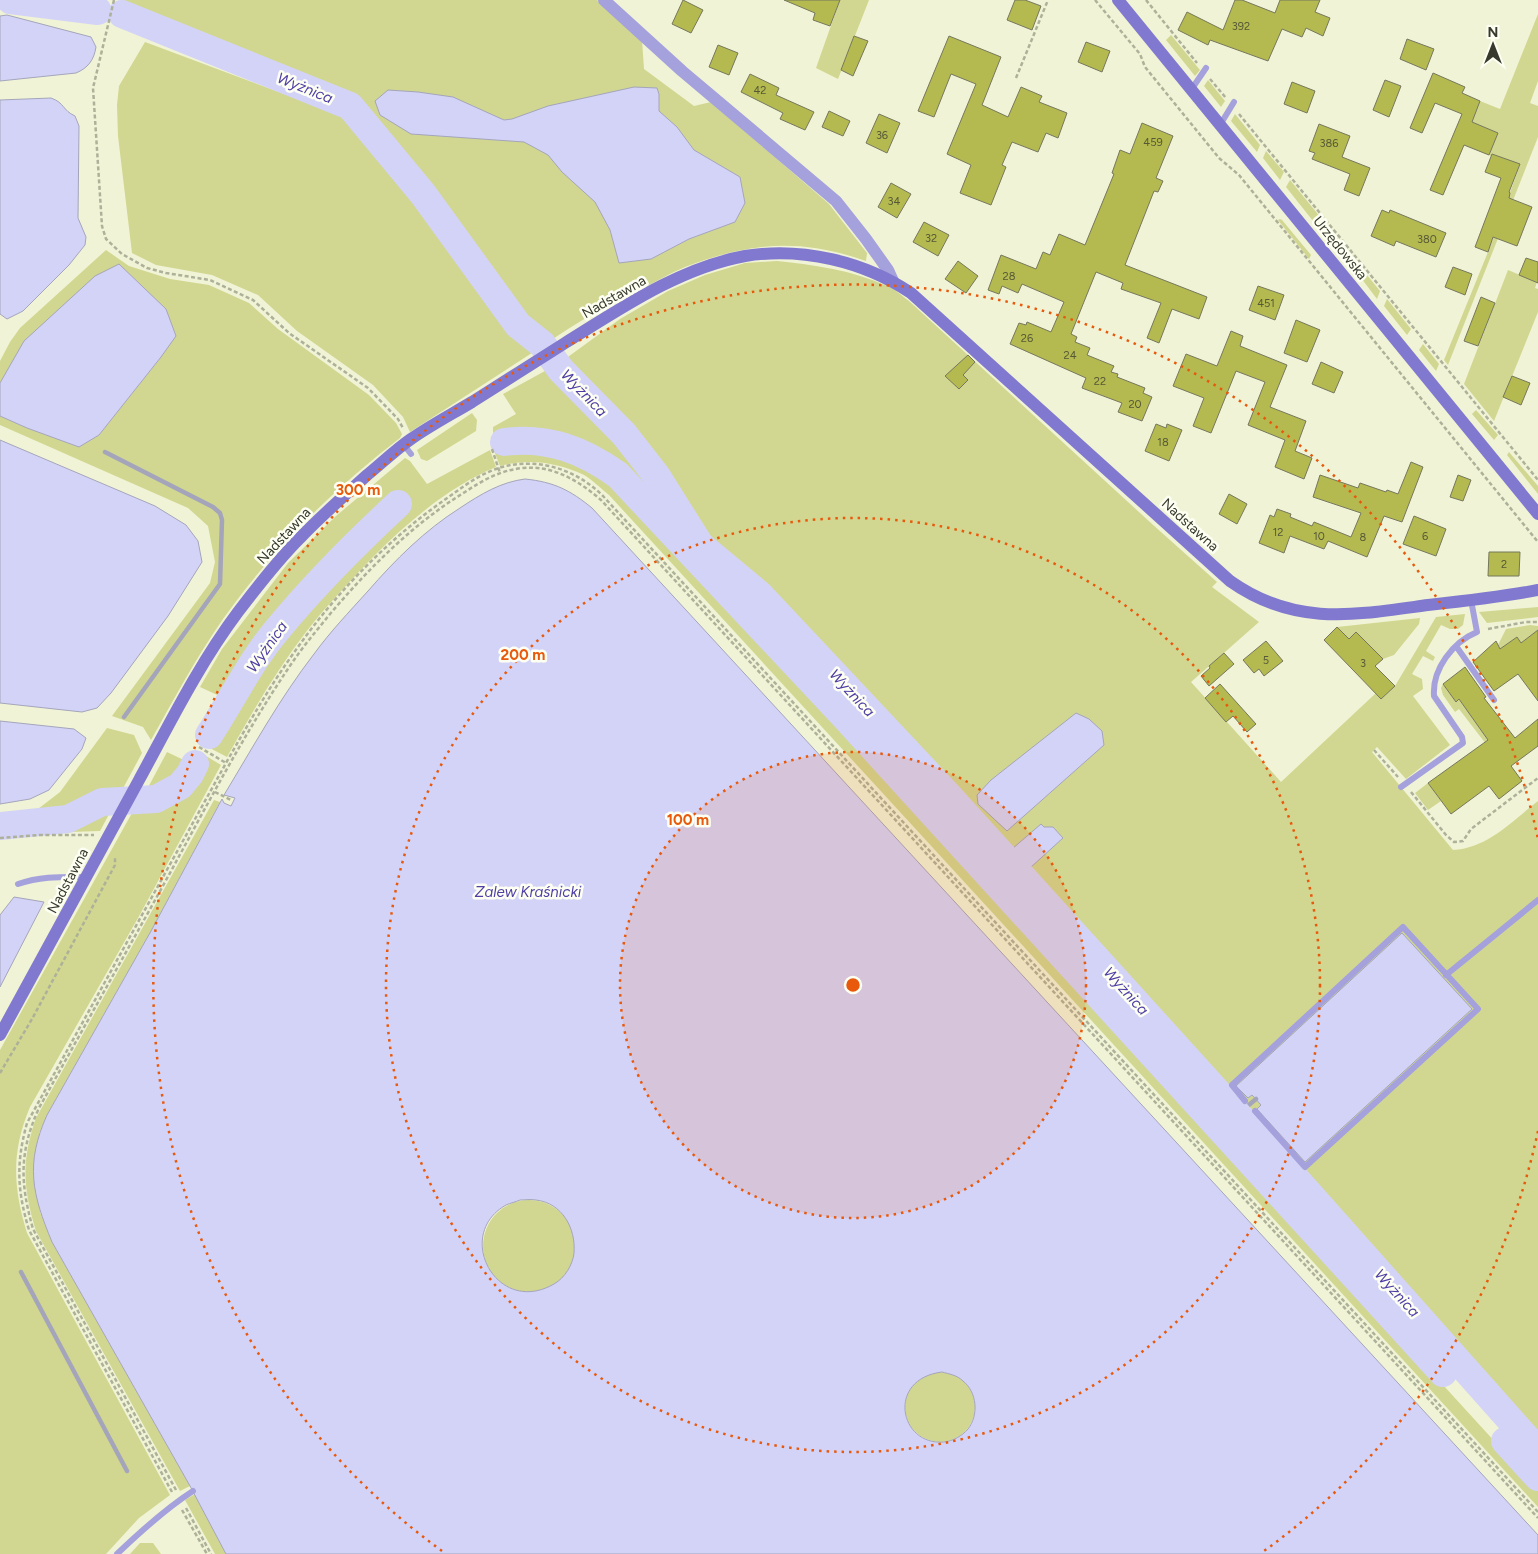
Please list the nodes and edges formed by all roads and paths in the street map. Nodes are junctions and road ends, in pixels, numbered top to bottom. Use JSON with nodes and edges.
{"nodes":[{"id":1,"x":114,"y":0,"type":"edge"},
{"id":2,"x":604,"y":0,"type":"edge"},
{"id":3,"x":1048,"y":0,"type":"edge"},
{"id":4,"x":1095,"y":0,"type":"edge"},
{"id":5,"x":1118,"y":0,"type":"edge"},
{"id":6,"x":1146,"y":0,"type":"edge"},
{"id":7,"x":1205,"y":69,"type":"junction"},
{"id":8,"x":1016,"y":78,"type":"dead end"},
{"id":9,"x":1191,"y":90,"type":"junction"},
{"id":10,"x":1233,"y":104,"type":"junction"},
{"id":11,"x":1220,"y":125,"type":"junction"},
{"id":12,"x":893,"y":281,"type":"junction"},
{"id":13,"x":408,"y":446,"type":"junction"},
{"id":14,"x":492,"y":449,"type":"dead end"},
{"id":15,"x":499,"y":468,"type":"junction"},
{"id":16,"x":500,"y":473,"type":"junction"},
{"id":17,"x":1538,"y":480,"type":"edge"},
{"id":18,"x":1538,"y":514,"type":"edge"},
{"id":19,"x":1538,"y":542,"type":"edge"},
{"id":20,"x":1538,"y":590,"type":"edge"},
{"id":21,"x":1471,"y":600,"type":"junction"},
{"id":22,"x":1538,"y":622,"type":"edge"},
{"id":23,"x":1477,"y":632,"type":"junction"},
{"id":24,"x":1456,"y":646,"type":"junction"},
{"id":25,"x":1494,"y":700,"type":"dead end"},
{"id":26,"x":199,"y":747,"type":"dead end"},
{"id":27,"x":1374,"y":750,"type":"dead end"},
{"id":28,"x":226,"y":763,"type":"junction"},
{"id":29,"x":230,"y":766,"type":"junction"},
{"id":30,"x":1538,"y":778,"type":"edge"},
{"id":31,"x":1403,"y":786,"type":"junction"},
{"id":32,"x":215,"y":792,"type":"junction"},
{"id":33,"x":231,"y":800,"type":"dead end"},
{"id":34,"x":0,"y":838,"type":"edge"},
{"id":35,"x":108,"y":838,"type":"junction"},
{"id":36,"x":114,"y":852,"type":"dead end"},
{"id":37,"x":87,"y":878,"type":"junction"},
{"id":38,"x":18,"y":884,"type":"dead end"},
{"id":39,"x":1538,"y":900,"type":"edge"},
{"id":40,"x":1446,"y":975,"type":"junction"},
{"id":41,"x":0,"y":1035,"type":"edge"},
{"id":42,"x":0,"y":1073,"type":"edge"},
{"id":43,"x":1245,"y":1100,"type":"dead end"},
{"id":44,"x":1255,"y":1111,"type":"dead end"},
{"id":45,"x":193,"y":1491,"type":"dead end"},
{"id":46,"x":179,"y":1499,"type":"junction"},
{"id":47,"x":1538,"y":1512,"type":"edge"},
{"id":48,"x":1538,"y":1518,"type":"edge"},
{"id":49,"x":117,"y":1554,"type":"edge"},
{"id":50,"x":207,"y":1554,"type":"edge"},
{"id":51,"x":211,"y":1554,"type":"edge"}],
"edges":[{"from":1,"to":13,"type":"path"},
{"from":2,"to":12,"type":"street","name":"Nadstawna"},
{"from":3,"to":8,"type":"path"},
{"from":4,"to":19,"type":"path"},
{"from":5,"to":9,"type":"street","name":"Urzędowska"},
{"from":6,"to":7,"type":"path"},
{"from":7,"to":9,"type":"lane"},
{"from":7,"to":10,"type":"path"},
{"from":9,"to":11,"type":"street","name":"Urzędowska"},
{"from":10,"to":11,"type":"lane"},
{"from":10,"to":17,"type":"path"},
{"from":11,"to":18,"type":"street","name":"Urzędowska"},
{"from":12,"to":13,"type":"street","name":"Nadstawna"},
{"from":12,"to":21,"type":"street","name":"Nadstawna"},
{"from":13,"to":35,"type":"street","name":"Nadstawna"},
{"from":14,"to":15,"type":"path"},
{"from":15,"to":16,"type":"path"},
{"from":15,"to":28,"type":"path"},
{"from":15,"to":47,"type":"path"},
{"from":16,"to":29,"type":"path"},
{"from":16,"to":48,"type":"path"},
{"from":20,"to":21,"type":"street","name":"Nadstawna"},
{"from":21,"to":23,"type":"lane"},
{"from":22,"to":23,"type":"path"},
{"from":23,"to":24,"type":"lane"},
{"from":24,"to":25,"type":"lane"},
{"from":24,"to":31,"type":"lane"},
{"from":26,"to":28,"type":"path"},
{"from":27,"to":31,"type":"path"},
{"from":28,"to":29,"type":"path"},
{"from":28,"to":46,"type":"path"},
{"from":29,"to":32,"type":"path"},
{"from":30,"to":31,"type":"path"},
{"from":32,"to":33,"type":"path"},
{"from":32,"to":46,"type":"path"},
{"from":34,"to":35,"type":"path"},
{"from":35,"to":37,"type":"street","name":"Nadstawna"},
{"from":36,"to":42,"type":"path"},
{"from":37,"to":38,"type":"lane"},
{"from":37,"to":41,"type":"street","name":"Nadstawna"},
{"from":39,"to":40,"type":"lane"},
{"from":40,"to":43,"type":"lane"},
{"from":40,"to":44,"type":"lane"},
{"from":45,"to":46,"type":"lane"},
{"from":46,"to":49,"type":"lane"},
{"from":46,"to":50,"type":"path"},
{"from":46,"to":51,"type":"path"}]}
